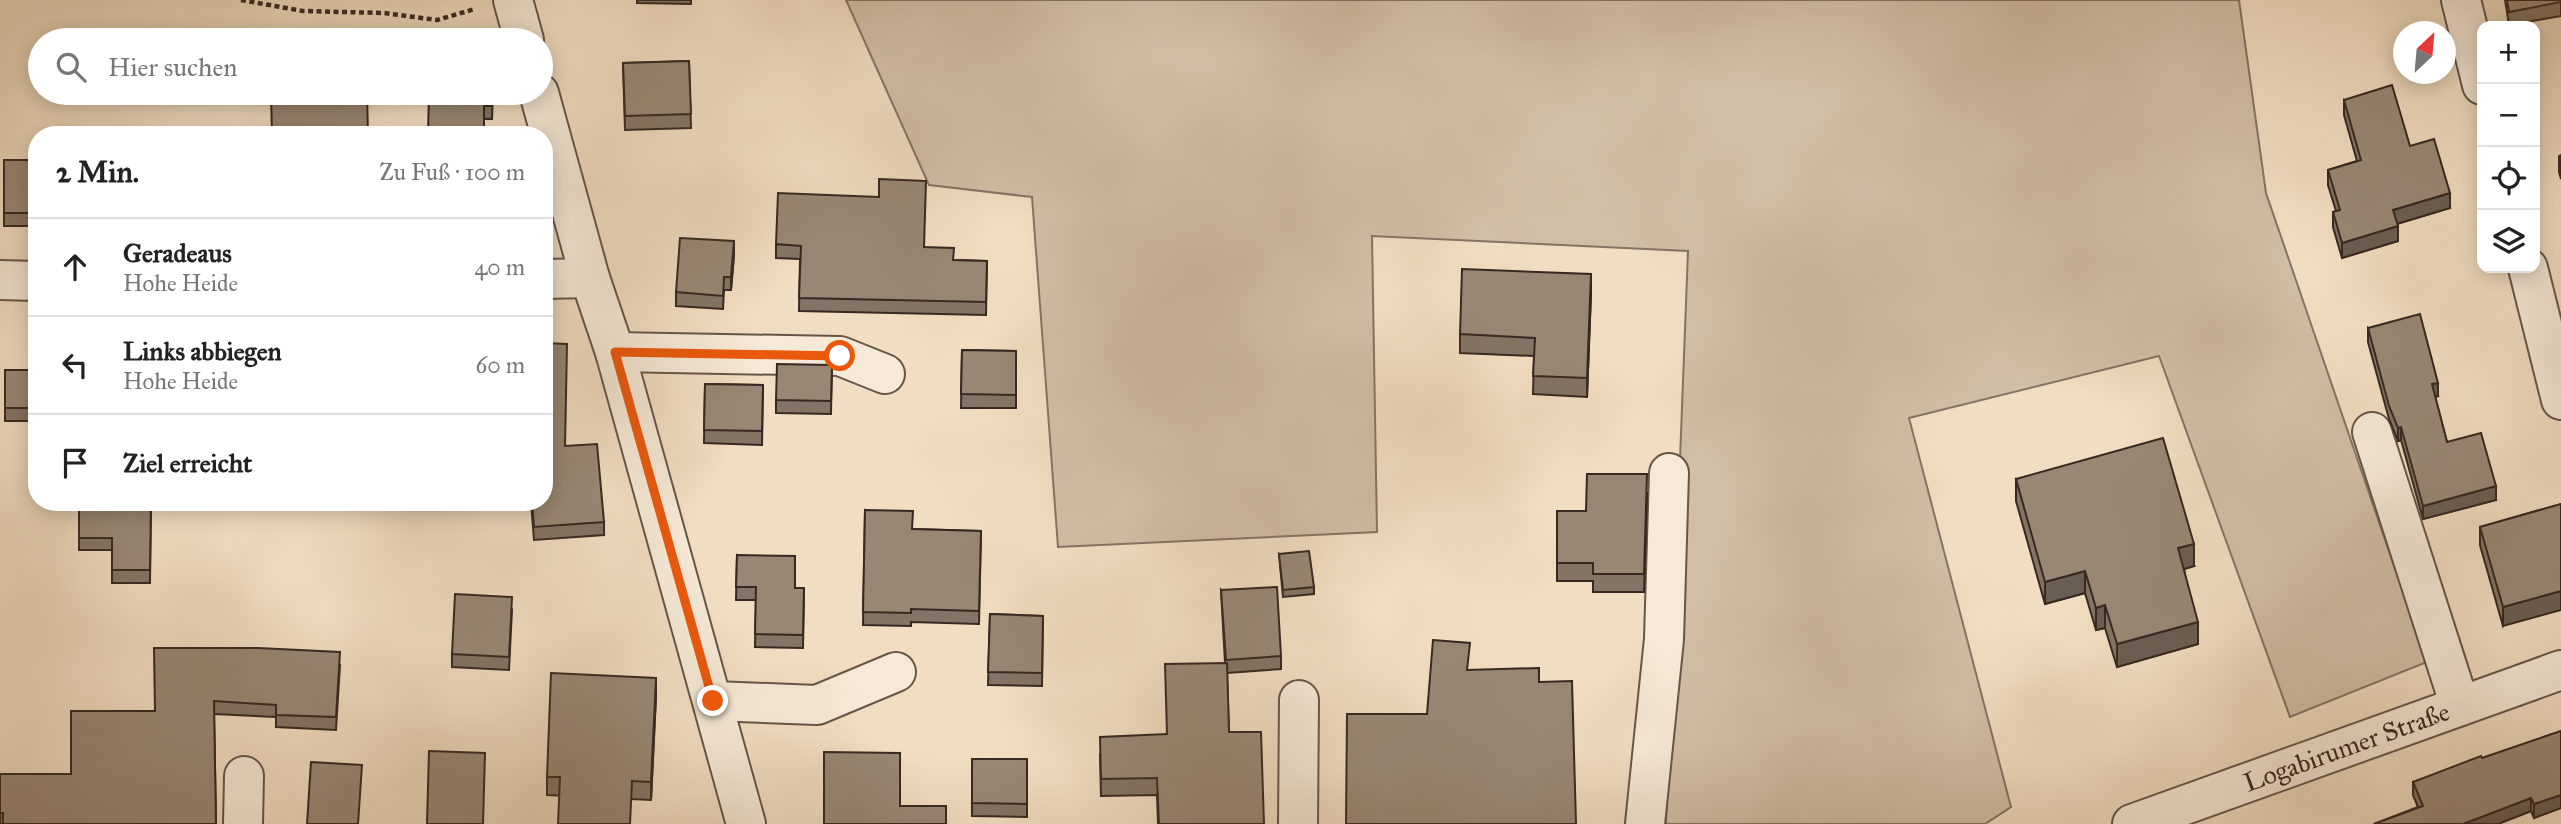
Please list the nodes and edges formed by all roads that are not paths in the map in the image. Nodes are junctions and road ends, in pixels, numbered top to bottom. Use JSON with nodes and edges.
{"nodes":[{"id":1,"x":2461,"y":0,"type":"edge"},
{"id":2,"x":495,"y":4,"type":"edge"},
{"id":3,"x":514,"y":28,"type":"edge"},
{"id":4,"x":2482,"y":84,"type":"edge"},
{"id":5,"x":541,"y":105,"type":"edge"},
{"id":6,"x":547,"y":126,"type":"edge"},
{"id":7,"x":553,"y":146,"type":"edge"},
{"id":8,"x":2529,"y":273,"type":"edge"},
{"id":9,"x":590,"y":278,"type":"junction"},
{"id":10,"x":553,"y":279,"type":"edge"},
{"id":11,"x":0,"y":280,"type":"edge"},
{"id":12,"x":28,"y":281,"type":"edge"},
{"id":13,"x":615,"y":352,"type":"junction"},
{"id":14,"x":885,"y":374,"type":"dead end"},
{"id":15,"x":2561,"y":400,"type":"edge"},
{"id":16,"x":2372,"y":432,"type":"dead end"},
{"id":17,"x":1669,"y":473,"type":"dead end"},
{"id":18,"x":2561,"y":670,"type":"edge"},
{"id":19,"x":896,"y":672,"type":"dead end"},
{"id":20,"x":1299,"y":700,"type":"dead end"},
{"id":21,"x":713,"y":701,"type":"junction"},
{"id":22,"x":2460,"y":706,"type":"junction"},
{"id":23,"x":244,"y":776,"type":"dead end"},
{"id":24,"x":243,"y":824,"type":"edge"},
{"id":25,"x":746,"y":824,"type":"edge"},
{"id":26,"x":1298,"y":824,"type":"edge"},
{"id":27,"x":1645,"y":824,"type":"edge"},
{"id":28,"x":2132,"y":824,"type":"edge"}],
"edges":[{"from":1,"to":4,"type":"street"},
{"from":2,"to":3,"type":"street"},
{"from":5,"to":6,"type":"street"},
{"from":7,"to":9,"type":"street"},
{"from":8,"to":15,"type":"street"},
{"from":9,"to":10,"type":"street"},
{"from":9,"to":13,"type":"street"},
{"from":11,"to":12,"type":"street"},
{"from":13,"to":14,"type":"street"},
{"from":13,"to":21,"type":"street"},
{"from":16,"to":22,"type":"street"},
{"from":17,"to":27,"type":"street"},
{"from":18,"to":22,"type":"street","name":"Logabirumer Straße"},
{"from":19,"to":21,"type":"street"},
{"from":20,"to":26,"type":"street"},
{"from":21,"to":25,"type":"street"},
{"from":22,"to":28,"type":"street","name":"Logabirumer Straße"},
{"from":23,"to":24,"type":"street"}]}
